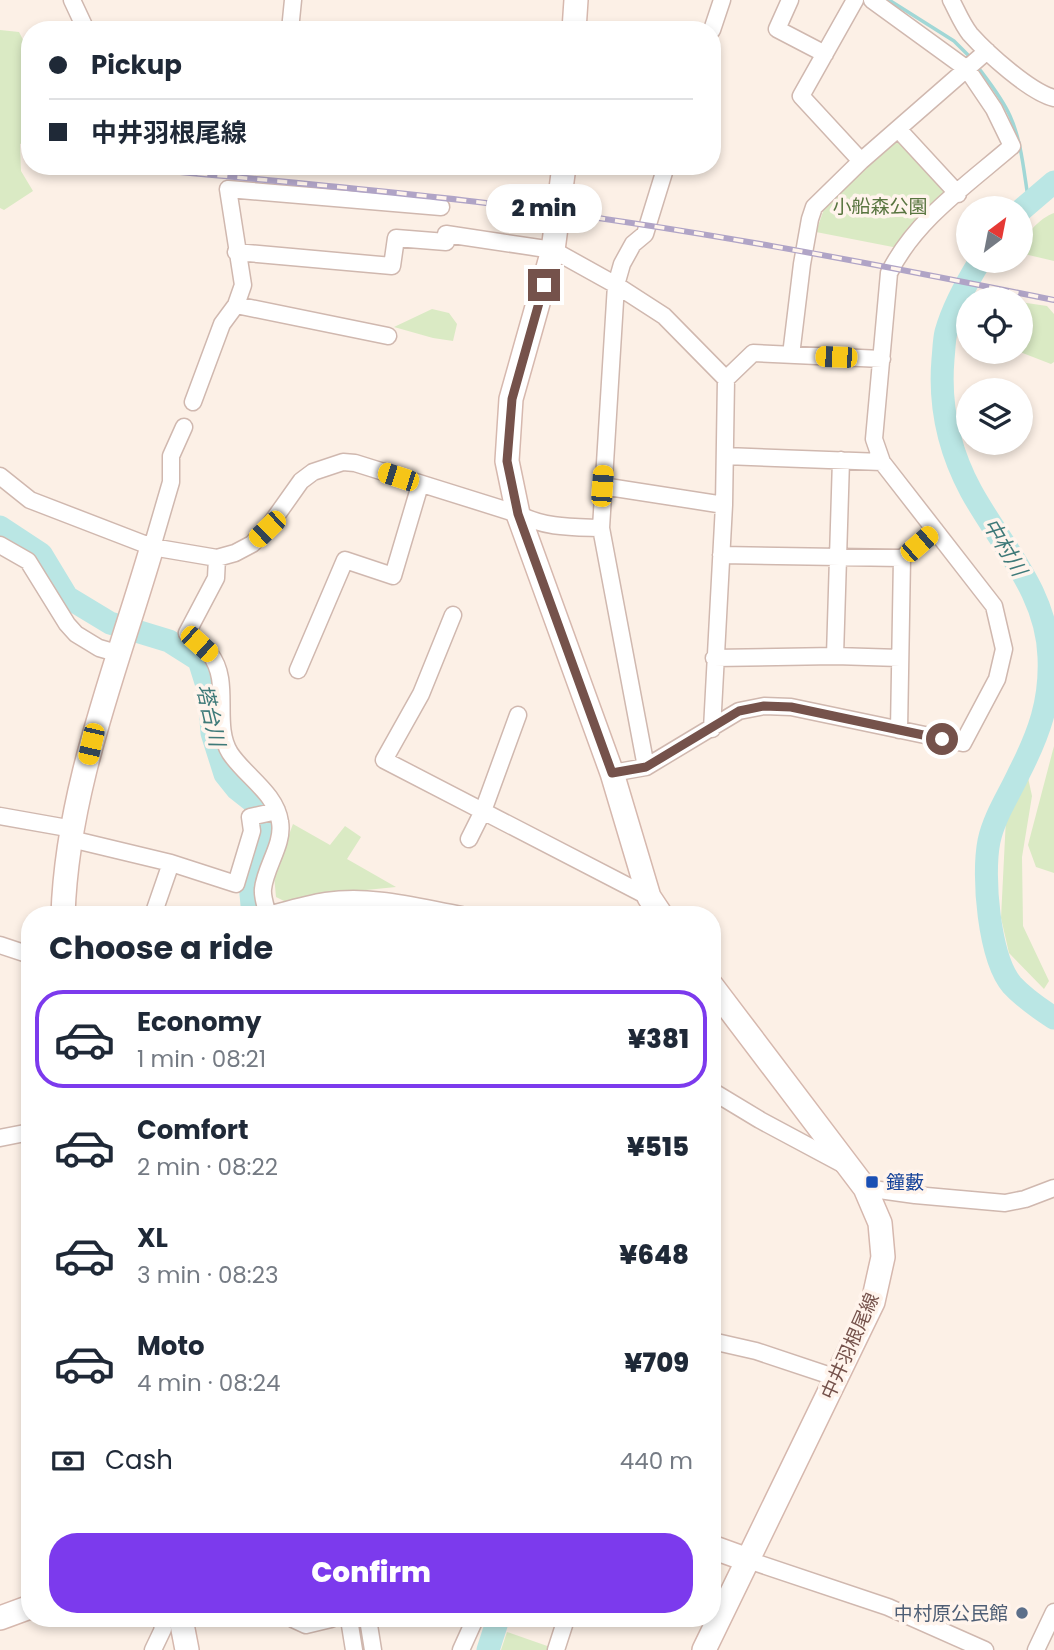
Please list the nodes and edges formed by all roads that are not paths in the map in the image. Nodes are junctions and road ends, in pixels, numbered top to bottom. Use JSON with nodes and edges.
{"nodes":[{"id":1,"x":72,"y":0,"type":"edge"},
{"id":2,"x":293,"y":0,"type":"edge"},
{"id":3,"x":576,"y":0,"type":"edge"},
{"id":4,"x":722,"y":0,"type":"edge"},
{"id":5,"x":790,"y":0,"type":"edge"},
{"id":6,"x":855,"y":0,"type":"edge"},
{"id":7,"x":872,"y":0,"type":"edge"},
{"id":8,"x":951,"y":0,"type":"edge"},
{"id":9,"x":82,"y":21,"type":"edge"},
{"id":10,"x":291,"y":21,"type":"edge"},
{"id":11,"x":575,"y":21,"type":"edge"},
{"id":12,"x":715,"y":21,"type":"edge"},
{"id":13,"x":825,"y":54,"type":"junction"},
{"id":14,"x":984,"y":54,"type":"junction"},
{"id":15,"x":967,"y":69,"type":"junction"},
{"id":16,"x":1052,"y":98,"type":"edge"},
{"id":17,"x":898,"y":129,"type":"junction"},
{"id":18,"x":861,"y":161,"type":"junction"},
{"id":19,"x":563,"y":175,"type":"edge"},
{"id":20,"x":663,"y":175,"type":"edge"},
{"id":21,"x":957,"y":194,"type":"junction"},
{"id":22,"x":441,"y":207,"type":"dead end"},
{"id":23,"x":553,"y":250,"type":"junction"},
{"id":24,"x":236,"y":252,"type":"junction"},
{"id":25,"x":616,"y":285,"type":"junction"},
{"id":26,"x":236,"y":304,"type":"junction"},
{"id":27,"x":387,"y":337,"type":"dead end"},
{"id":28,"x":791,"y":355,"type":"junction"},
{"id":29,"x":882,"y":359,"type":"junction"},
{"id":30,"x":726,"y":379,"type":"junction"},
{"id":31,"x":193,"y":402,"type":"dead end"},
{"id":32,"x":184,"y":427,"type":"dead end"},
{"id":33,"x":725,"y":456,"type":"junction"},
{"id":34,"x":841,"y":460,"type":"junction"},
{"id":35,"x":882,"y":462,"type":"junction"},
{"id":36,"x":0,"y":476,"type":"edge"},
{"id":37,"x":420,"y":485,"type":"junction"},
{"id":38,"x":602,"y":486,"type":"junction"},
{"id":39,"x":723,"y":505,"type":"junction"},
{"id":40,"x":518,"y":514,"type":"junction"},
{"id":41,"x":601,"y":528,"type":"junction"},
{"id":42,"x":935,"y":530,"type":"junction"},
{"id":43,"x":0,"y":545,"type":"edge"},
{"id":44,"x":152,"y":547,"type":"junction"},
{"id":45,"x":721,"y":555,"type":"junction"},
{"id":46,"x":838,"y":555,"type":"junction"},
{"id":47,"x":217,"y":558,"type":"junction"},
{"id":48,"x":902,"y":558,"type":"junction"},
{"id":49,"x":453,"y":615,"type":"dead end"},
{"id":50,"x":121,"y":650,"type":"junction"},
{"id":51,"x":835,"y":656,"type":"junction"},
{"id":52,"x":714,"y":658,"type":"junction"},
{"id":53,"x":900,"y":658,"type":"junction"},
{"id":54,"x":298,"y":670,"type":"dead end"},
{"id":55,"x":518,"y":715,"type":"dead end"},
{"id":56,"x":712,"y":729,"type":"junction"},
{"id":57,"x":899,"y":730,"type":"junction"},
{"id":58,"x":646,"y":767,"type":"junction"},
{"id":59,"x":612,"y":773,"type":"junction"},
{"id":60,"x":276,"y":811,"type":"junction"},
{"id":61,"x":483,"y":811,"type":"junction"},
{"id":62,"x":0,"y":817,"type":"edge"},
{"id":63,"x":72,"y":834,"type":"junction"},
{"id":64,"x":469,"y":839,"type":"dead end"},
{"id":65,"x":171,"y":863,"type":"junction"},
{"id":66,"x":64,"y":906,"type":"edge"},
{"id":67,"x":156,"y":906,"type":"edge"},
{"id":68,"x":266,"y":906,"type":"edge"},
{"id":69,"x":305,"y":906,"type":"edge"},
{"id":70,"x":415,"y":906,"type":"edge"},
{"id":71,"x":655,"y":906,"type":"edge"},
{"id":72,"x":0,"y":945,"type":"edge"},
{"id":73,"x":21,"y":951,"type":"edge"},
{"id":74,"x":721,"y":998,"type":"edge"},
{"id":75,"x":721,"y":1096,"type":"edge"},
{"id":76,"x":21,"y":1134,"type":"edge"},
{"id":77,"x":0,"y":1138,"type":"edge"},
{"id":78,"x":849,"y":1168,"type":"junction"},
{"id":79,"x":865,"y":1188,"type":"junction"},
{"id":80,"x":1054,"y":1188,"type":"edge"},
{"id":81,"x":721,"y":1343,"type":"edge"},
{"id":82,"x":837,"y":1378,"type":"junction"},
{"id":83,"x":721,"y":1550,"type":"edge"},
{"id":84,"x":748,"y":1560,"type":"junction"},
{"id":85,"x":21,"y":1610,"type":"edge"},
{"id":86,"x":1054,"y":1612,"type":"edge"},
{"id":87,"x":721,"y":1615,"type":"edge"},
{"id":88,"x":0,"y":1618,"type":"edge"},
{"id":89,"x":163,"y":1627,"type":"edge"},
{"id":90,"x":183,"y":1627,"type":"edge"},
{"id":91,"x":350,"y":1627,"type":"edge"},
{"id":92,"x":369,"y":1627,"type":"edge"},
{"id":93,"x":471,"y":1627,"type":"edge"},
{"id":94,"x":563,"y":1627,"type":"edge"},
{"id":95,"x":715,"y":1627,"type":"edge"},
{"id":96,"x":153,"y":1650,"type":"edge"},
{"id":97,"x":187,"y":1650,"type":"edge"},
{"id":98,"x":354,"y":1650,"type":"edge"},
{"id":99,"x":373,"y":1650,"type":"edge"},
{"id":100,"x":461,"y":1650,"type":"edge"},
{"id":101,"x":556,"y":1650,"type":"edge"},
{"id":102,"x":704,"y":1650,"type":"edge"},
{"id":103,"x":985,"y":1650,"type":"edge"},
{"id":104,"x":1036,"y":1650,"type":"edge"}],
"edges":[{"from":1,"to":9,"type":"street"},
{"from":2,"to":10,"type":"street"},
{"from":3,"to":11,"type":"main road"},
{"from":4,"to":12,"type":"street"},
{"from":5,"to":13,"type":"street"},
{"from":6,"to":13,"type":"street"},
{"from":7,"to":15,"type":"street"},
{"from":8,"to":14,"type":"street"},
{"from":13,"to":18,"type":"street"},
{"from":14,"to":15,"type":"street"},
{"from":14,"to":16,"type":"street"},
{"from":15,"to":17,"type":"street"},
{"from":15,"to":21,"type":"street"},
{"from":17,"to":18,"type":"street"},
{"from":17,"to":21,"type":"street"},
{"from":18,"to":28,"type":"street"},
{"from":19,"to":23,"type":"main road"},
{"from":20,"to":25,"type":"street"},
{"from":21,"to":29,"type":"street"},
{"from":22,"to":24,"type":"street"},
{"from":23,"to":24,"type":"street"},
{"from":23,"to":25,"type":"street"},
{"from":23,"to":40,"type":"main road"},
{"from":24,"to":26,"type":"street"},
{"from":25,"to":30,"type":"street"},
{"from":25,"to":38,"type":"street"},
{"from":26,"to":27,"type":"street"},
{"from":26,"to":31,"type":"street"},
{"from":28,"to":29,"type":"street"},
{"from":28,"to":30,"type":"street"},
{"from":29,"to":35,"type":"street"},
{"from":30,"to":33,"type":"street"},
{"from":32,"to":44,"type":"street"},
{"from":33,"to":34,"type":"street"},
{"from":33,"to":39,"type":"street"},
{"from":34,"to":35,"type":"street"},
{"from":34,"to":46,"type":"street"},
{"from":35,"to":42,"type":"street"},
{"from":36,"to":44,"type":"street"},
{"from":37,"to":40,"type":"street"},
{"from":37,"to":47,"type":"street"},
{"from":37,"to":54,"type":"street"},
{"from":38,"to":39,"type":"street"},
{"from":38,"to":41,"type":"street"},
{"from":39,"to":45,"type":"street"},
{"from":40,"to":41,"type":"street"},
{"from":40,"to":59,"type":"main road"},
{"from":41,"to":58,"type":"street"},
{"from":42,"to":48,"type":"street"},
{"from":42,"to":57,"type":"street"},
{"from":43,"to":50,"type":"street"},
{"from":44,"to":47,"type":"street"},
{"from":44,"to":50,"type":"main road"},
{"from":45,"to":46,"type":"street"},
{"from":45,"to":52,"type":"street"},
{"from":46,"to":48,"type":"street"},
{"from":46,"to":51,"type":"street"},
{"from":47,"to":60,"type":"street"},
{"from":48,"to":53,"type":"street"},
{"from":49,"to":61,"type":"street"},
{"from":50,"to":63,"type":"main road"},
{"from":51,"to":52,"type":"street"},
{"from":51,"to":53,"type":"street"},
{"from":52,"to":56,"type":"street"},
{"from":53,"to":57,"type":"street"},
{"from":55,"to":61,"type":"street"},
{"from":56,"to":57,"type":"street"},
{"from":56,"to":58,"type":"street"},
{"from":58,"to":59,"type":"street"},
{"from":59,"to":71,"type":"main road"},
{"from":60,"to":65,"type":"street"},
{"from":60,"to":68,"type":"street"},
{"from":61,"to":64,"type":"street"},
{"from":61,"to":71,"type":"street"},
{"from":62,"to":63,"type":"street"},
{"from":63,"to":65,"type":"street"},
{"from":63,"to":66,"type":"main road"},
{"from":65,"to":67,"type":"street"},
{"from":69,"to":70,"type":"street"},
{"from":72,"to":73,"type":"street"},
{"from":74,"to":78,"type":"main road","name":"中井羽根尾線"},
{"from":75,"to":78,"type":"street"},
{"from":76,"to":77,"type":"street"},
{"from":78,"to":79,"type":"main road","name":"中井羽根尾線"},
{"from":79,"to":80,"type":"street"},
{"from":79,"to":82,"type":"main road","name":"中井羽根尾線"},
{"from":81,"to":82,"type":"street"},
{"from":82,"to":84,"type":"main road","name":"中井羽根尾線"},
{"from":83,"to":84,"type":"main road"},
{"from":84,"to":87,"type":"main road","name":"中井羽根尾線"},
{"from":84,"to":103,"type":"street"},
{"from":85,"to":88,"type":"main road"},
{"from":86,"to":104,"type":"street"},
{"from":89,"to":96,"type":"street"},
{"from":90,"to":97,"type":"main road"},
{"from":91,"to":98,"type":"street"},
{"from":92,"to":99,"type":"street"},
{"from":93,"to":100,"type":"street"},
{"from":94,"to":101,"type":"street"},
{"from":95,"to":102,"type":"main road","name":"中井羽根尾線"}]}
